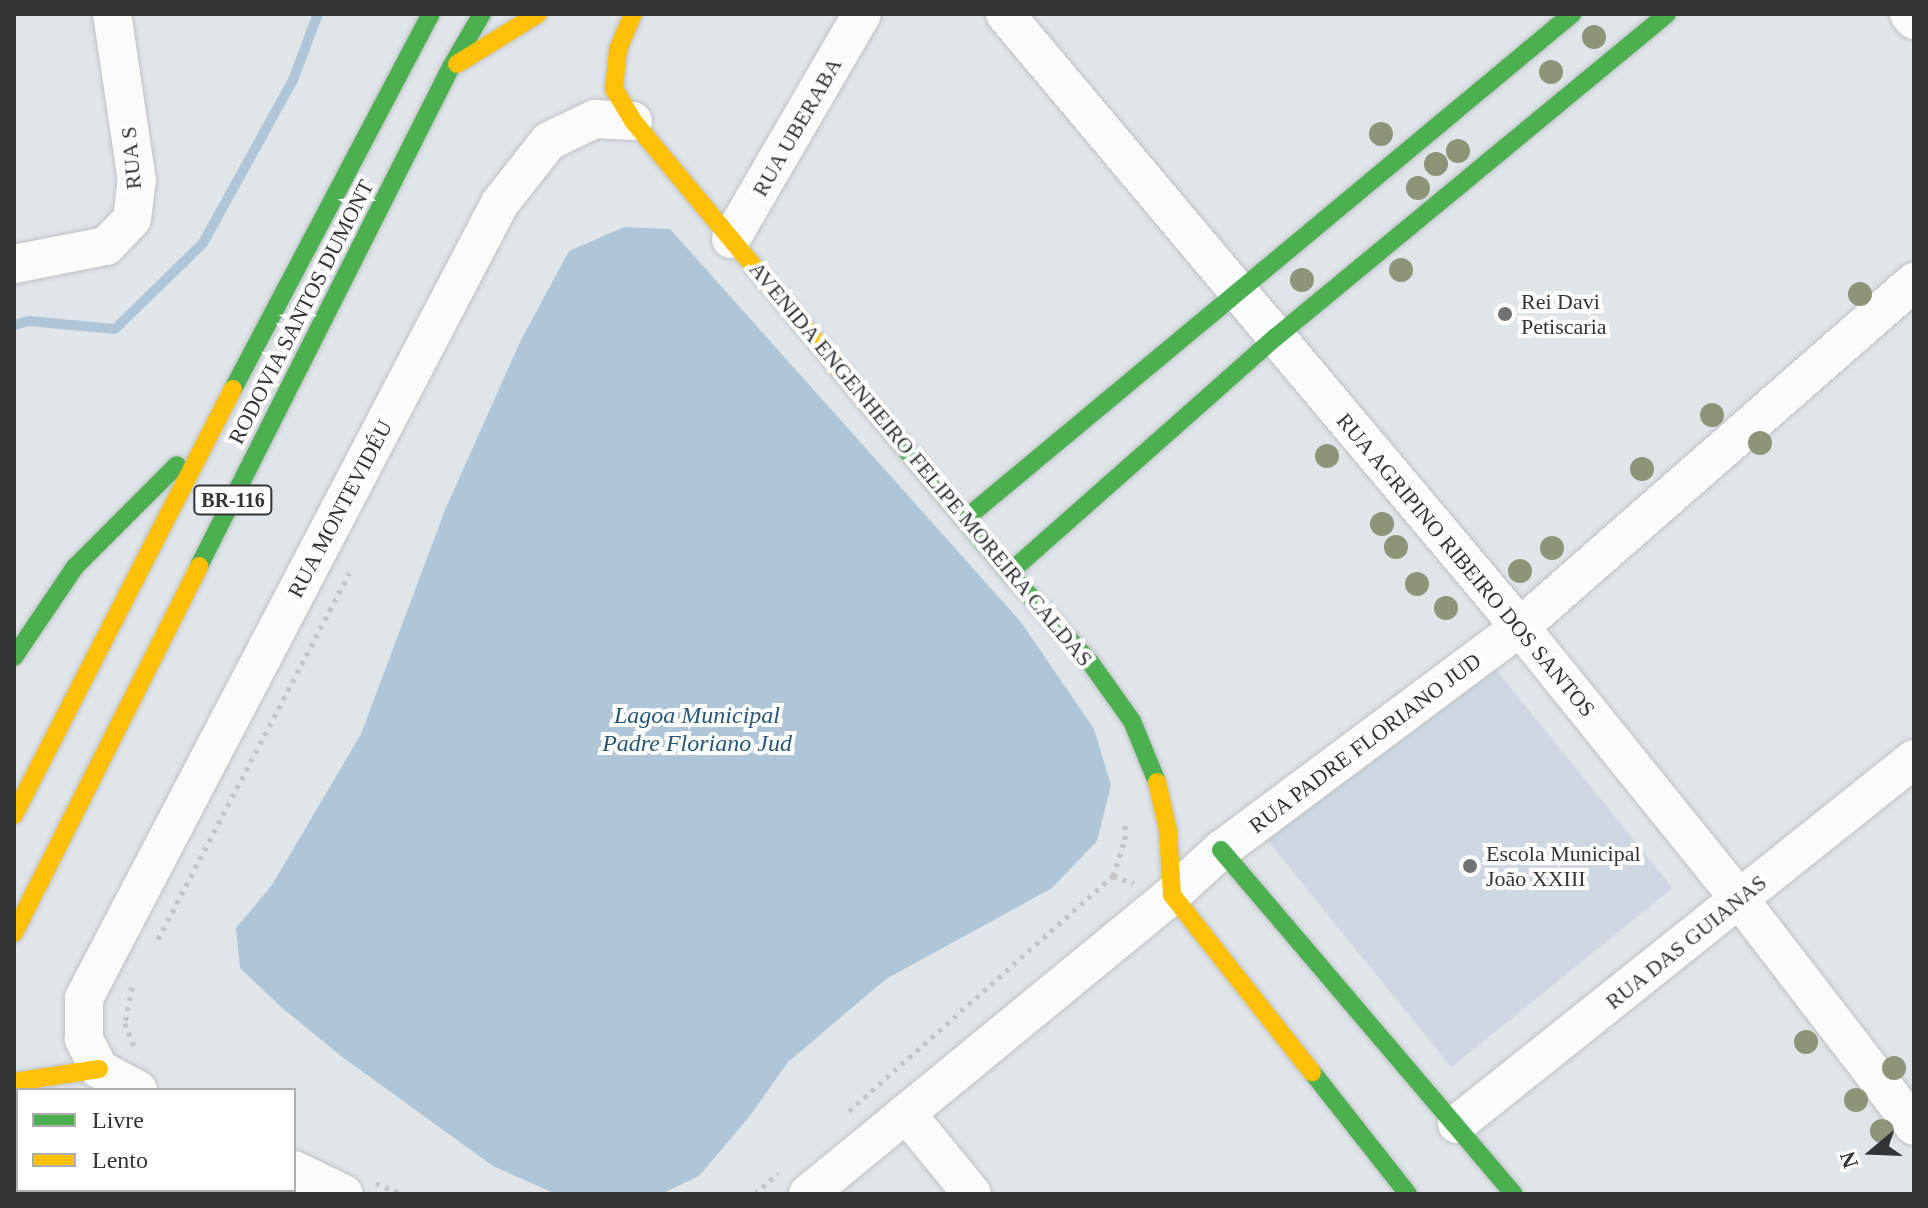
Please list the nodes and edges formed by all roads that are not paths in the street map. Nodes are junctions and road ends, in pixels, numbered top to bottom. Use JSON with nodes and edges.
{"nodes":[{"id":1,"x":112,"y":14,"type":"edge"},
{"id":2,"x":415,"y":14,"type":"edge"},
{"id":3,"x":431,"y":14,"type":"edge"},
{"id":4,"x":482,"y":14,"type":"edge"},
{"id":5,"x":538,"y":14,"type":"edge"},
{"id":6,"x":633,"y":14,"type":"edge"},
{"id":7,"x":862,"y":14,"type":"edge"},
{"id":8,"x":1572,"y":14,"type":"edge"},
{"id":9,"x":1667,"y":14,"type":"edge"},
{"id":10,"x":1909,"y":14,"type":"edge"},
{"id":11,"x":1013,"y":17,"type":"edge"},
{"id":12,"x":1914,"y":20,"type":"edge"},
{"id":13,"x":451,"y":67,"type":"junction"},
{"id":14,"x":397,"y":80,"type":"junction"},
{"id":15,"x":633,"y":121,"type":"junction"},
{"id":16,"x":731,"y":239,"type":"junction"},
{"id":17,"x":14,"y":264,"type":"edge"},
{"id":18,"x":1914,"y":282,"type":"edge"},
{"id":19,"x":1236,"y":290,"type":"junction"},
{"id":20,"x":1276,"y":337,"type":"junction"},
{"id":21,"x":214,"y":425,"type":"junction"},
{"id":22,"x":965,"y":519,"type":"junction"},
{"id":23,"x":1009,"y":573,"type":"junction"},
{"id":24,"x":1520,"y":627,"type":"junction"},
{"id":25,"x":14,"y":657,"type":"edge"},
{"id":26,"x":1914,"y":759,"type":"edge"},
{"id":27,"x":14,"y":815,"type":"edge"},
{"id":28,"x":1168,"y":831,"type":"junction"},
{"id":29,"x":1221,"y":850,"type":"junction"},
{"id":30,"x":1172,"y":895,"type":"junction"},
{"id":31,"x":1740,"y":900,"type":"junction"},
{"id":32,"x":14,"y":933,"type":"edge"},
{"id":33,"x":99,"y":1069,"type":"junction"},
{"id":34,"x":14,"y":1082,"type":"edge"},
{"id":35,"x":134,"y":1088,"type":"edge"},
{"id":36,"x":906,"y":1113,"type":"junction"},
{"id":37,"x":1457,"y":1124,"type":"junction"},
{"id":38,"x":1914,"y":1126,"type":"edge"},
{"id":39,"x":296,"y":1171,"type":"edge"},
{"id":40,"x":799,"y":1179,"type":"edge"},
{"id":41,"x":344,"y":1194,"type":"edge"},
{"id":42,"x":972,"y":1194,"type":"edge"},
{"id":43,"x":1408,"y":1194,"type":"edge"},
{"id":44,"x":1514,"y":1194,"type":"edge"}],
"edges":[{"from":1,"to":17,"type":"street","name":"RUA S"},
{"from":2,"to":14,"type":"main road"},
{"from":3,"to":14,"type":"main road","name":"RODOVIA SANTOS DUMONT","number":"BR-116"},
{"from":4,"to":13,"type":"main road","name":"RODOVIA SANTOS DUMONT","number":"BR-116"},
{"from":5,"to":13,"type":"main road"},
{"from":6,"to":15,"type":"main road"},
{"from":7,"to":16,"type":"street","name":"RUA UBERABA"},
{"from":8,"to":19,"type":"main road"},
{"from":9,"to":20,"type":"main road"},
{"from":10,"to":12,"type":"street"},
{"from":11,"to":19,"type":"street","name":"RUA AGRIPINO RIBEIRO DOS SANTOS"},
{"from":13,"to":32,"type":"main road","name":"RODOVIA SANTOS DUMONT","number":"BR-116"},
{"from":14,"to":21,"type":"main road","name":"RODOVIA SANTOS DUMONT","number":"BR-116"},
{"from":15,"to":16,"type":"main road","name":"AVENIDA ENGENHEIRO FELIPE MOREIRA CALDAS"},
{"from":15,"to":33,"type":"street","name":"RUA MONTEVIDÉU"},
{"from":16,"to":22,"type":"main road","name":"AVENIDA ENGENHEIRO FELIPE MOREIRA CALDAS"},
{"from":18,"to":24,"type":"street","name":"RUA PADRE FLORIANO JUD"},
{"from":19,"to":20,"type":"street","name":"RUA AGRIPINO RIBEIRO DOS SANTOS"},
{"from":19,"to":22,"type":"main road"},
{"from":20,"to":23,"type":"main road"},
{"from":20,"to":24,"type":"street","name":"RUA AGRIPINO RIBEIRO DOS SANTOS"},
{"from":21,"to":25,"type":"main road"},
{"from":21,"to":27,"type":"main road","name":"RODOVIA SANTOS DUMONT","number":"BR-116"},
{"from":22,"to":23,"type":"main road","name":"AVENIDA ENGENHEIRO FELIPE MOREIRA CALDAS"},
{"from":23,"to":28,"type":"main road","name":"AVENIDA ENGENHEIRO FELIPE MOREIRA CALDAS"},
{"from":24,"to":29,"type":"street","name":"RUA PADRE FLORIANO JUD"},
{"from":24,"to":31,"type":"street","name":"RUA AGRIPINO RIBEIRO DOS SANTOS"},
{"from":26,"to":31,"type":"street","name":"RUA DAS GUIANAS"},
{"from":28,"to":29,"type":"street"},
{"from":28,"to":30,"type":"main road","name":"AVENIDA ENGENHEIRO FELIPE MOREIRA CALDAS"},
{"from":29,"to":30,"type":"street","name":"RUA PADRE FLORIANO JUD"},
{"from":29,"to":37,"type":"main road"},
{"from":30,"to":36,"type":"street","name":"RUA PADRE FLORIANO JUD"},
{"from":30,"to":43,"type":"main road"},
{"from":31,"to":37,"type":"street","name":"RUA DAS GUIANAS"},
{"from":31,"to":38,"type":"street","name":"RUA AGRIPINO RIBEIRO DOS SANTOS"},
{"from":33,"to":34,"type":"main road"},
{"from":33,"to":35,"type":"street"},
{"from":36,"to":40,"type":"street","name":"RUA PADRE FLORIANO JUD"},
{"from":36,"to":42,"type":"street"},
{"from":37,"to":44,"type":"main road"},
{"from":39,"to":41,"type":"street"}]}
